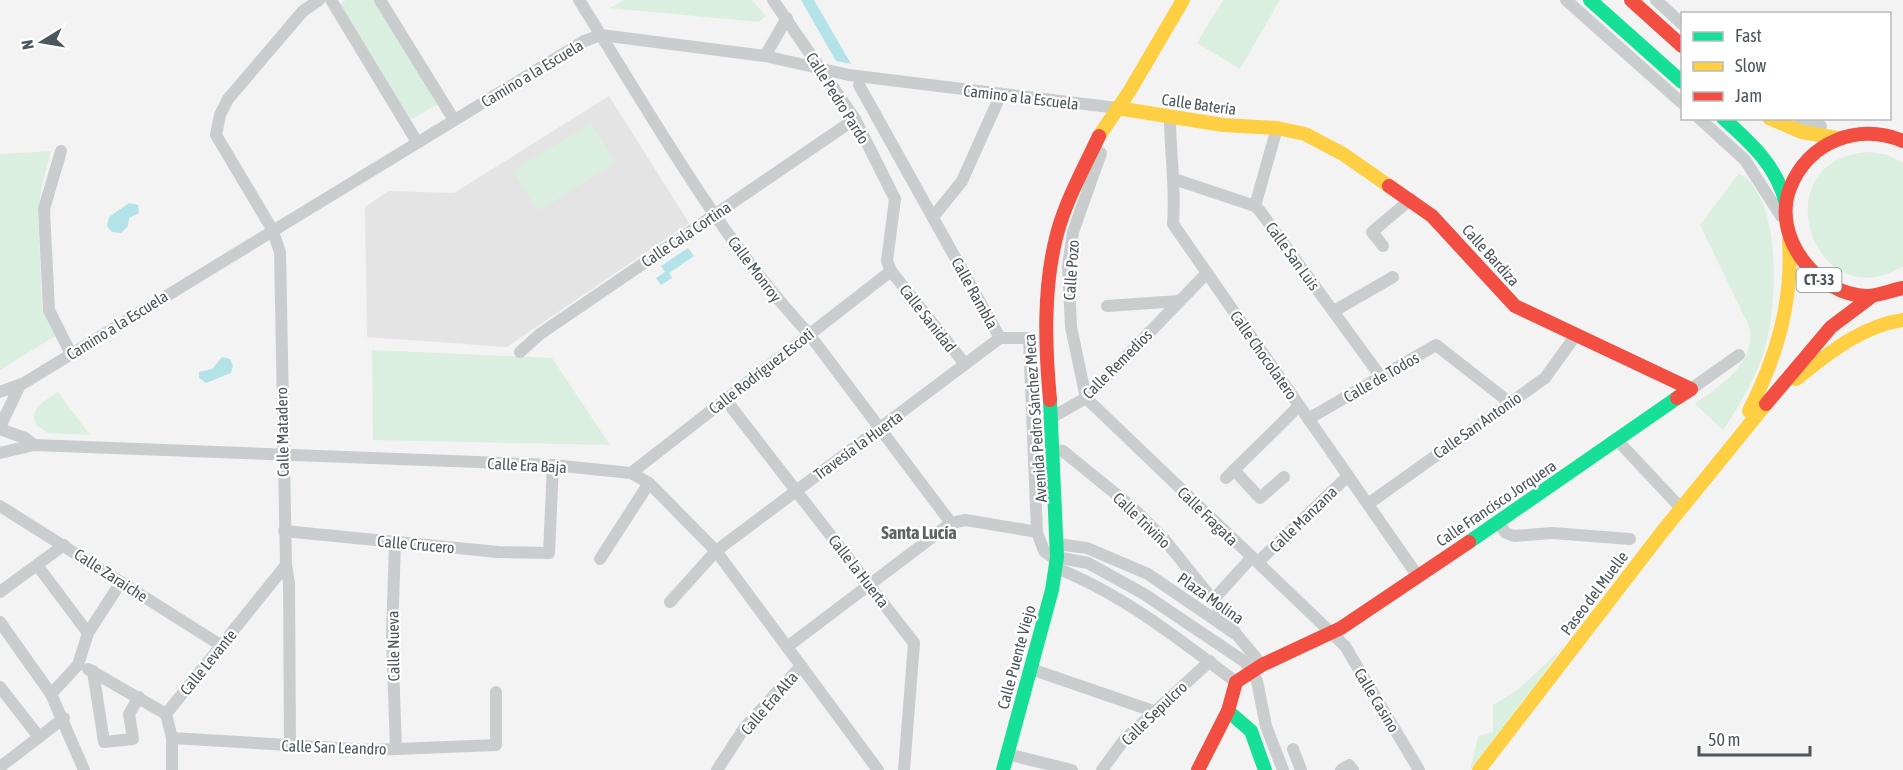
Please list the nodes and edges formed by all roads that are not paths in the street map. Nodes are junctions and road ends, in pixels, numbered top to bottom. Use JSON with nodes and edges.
{"nodes":[{"id":1,"x":319,"y":0,"type":"edge"},
{"id":2,"x":331,"y":0,"type":"edge"},
{"id":3,"x":380,"y":0,"type":"edge"},
{"id":4,"x":579,"y":0,"type":"edge"},
{"id":5,"x":773,"y":0,"type":"edge"},
{"id":6,"x":1183,"y":0,"type":"edge"},
{"id":7,"x":1566,"y":0,"type":"edge"},
{"id":8,"x":1590,"y":0,"type":"edge"},
{"id":9,"x":1631,"y":0,"type":"edge"},
{"id":10,"x":1656,"y":0,"type":"edge"},
{"id":11,"x":787,"y":18,"type":"junction"},
{"id":12,"x":1681,"y":22,"type":"edge"},
{"id":13,"x":601,"y":35,"type":"junction"},
{"id":14,"x":1681,"y":44,"type":"edge"},
{"id":15,"x":765,"y":56,"type":"junction"},
{"id":16,"x":823,"y":70,"type":"junction"},
{"id":17,"x":1681,"y":80,"type":"edge"},
{"id":18,"x":859,"y":85,"type":"dead end"},
{"id":19,"x":1001,"y":94,"type":"junction"},
{"id":20,"x":1681,"y":102,"type":"edge"},
{"id":21,"x":1116,"y":108,"type":"junction"},
{"id":22,"x":1170,"y":117,"type":"junction"},
{"id":23,"x":855,"y":119,"type":"junction"},
{"id":24,"x":454,"y":120,"type":"junction"},
{"id":25,"x":1701,"y":120,"type":"edge"},
{"id":26,"x":1725,"y":120,"type":"edge"},
{"id":27,"x":1774,"y":120,"type":"edge"},
{"id":28,"x":1804,"y":120,"type":"edge"},
{"id":29,"x":1277,"y":128,"type":"junction"},
{"id":30,"x":1857,"y":133,"type":"junction"},
{"id":31,"x":1837,"y":138,"type":"junction"},
{"id":32,"x":1903,"y":141,"type":"edge"},
{"id":33,"x":417,"y":142,"type":"junction"},
{"id":34,"x":1092,"y":151,"type":"junction"},
{"id":35,"x":61,"y":152,"type":"dead end"},
{"id":36,"x":1174,"y":179,"type":"junction"},
{"id":37,"x":1411,"y":199,"type":"junction"},
{"id":38,"x":1255,"y":206,"type":"junction"},
{"id":39,"x":1786,"y":206,"type":"junction"},
{"id":40,"x":714,"y":214,"type":"junction"},
{"id":41,"x":933,"y":217,"type":"junction"},
{"id":42,"x":273,"y":229,"type":"junction"},
{"id":43,"x":1788,"y":231,"type":"junction"},
{"id":44,"x":1383,"y":246,"type":"dead end"},
{"id":45,"x":891,"y":271,"type":"junction"},
{"id":46,"x":1207,"y":273,"type":"junction"},
{"id":47,"x":1393,"y":277,"type":"dead end"},
{"id":48,"x":1903,"y":288,"type":"edge"},
{"id":49,"x":1871,"y":297,"type":"junction"},
{"id":50,"x":1179,"y":301,"type":"junction"},
{"id":51,"x":1107,"y":306,"type":"dead end"},
{"id":52,"x":1334,"y":311,"type":"junction"},
{"id":53,"x":1903,"y":320,"type":"edge"},
{"id":54,"x":809,"y":334,"type":"junction"},
{"id":55,"x":1576,"y":335,"type":"junction"},
{"id":56,"x":1000,"y":338,"type":"junction"},
{"id":57,"x":520,"y":352,"type":"dead end"},
{"id":58,"x":71,"y":354,"type":"junction"},
{"id":59,"x":1739,"y":355,"type":"dead end"},
{"id":60,"x":965,"y":364,"type":"junction"},
{"id":61,"x":1381,"y":377,"type":"junction"},
{"id":62,"x":20,"y":385,"type":"junction"},
{"id":63,"x":1691,"y":389,"type":"junction"},
{"id":64,"x":0,"y":392,"type":"edge"},
{"id":65,"x":1086,"y":398,"type":"junction"},
{"id":66,"x":725,"y":399,"type":"junction"},
{"id":67,"x":1509,"y":402,"type":"junction"},
{"id":68,"x":1767,"y":402,"type":"junction"},
{"id":69,"x":1299,"y":406,"type":"junction"},
{"id":70,"x":1049,"y":419,"type":"junction"},
{"id":71,"x":1308,"y":419,"type":"junction"},
{"id":72,"x":0,"y":428,"type":"edge"},
{"id":73,"x":880,"y":429,"type":"junction"},
{"id":74,"x":1735,"y":437,"type":"junction"},
{"id":75,"x":1617,"y":440,"type":"junction"},
{"id":76,"x":34,"y":445,"type":"junction"},
{"id":77,"x":1054,"y":450,"type":"junction"},
{"id":78,"x":0,"y":453,"type":"edge"},
{"id":79,"x":282,"y":456,"type":"junction"},
{"id":80,"x":553,"y":465,"type":"junction"},
{"id":81,"x":631,"y":472,"type":"junction"},
{"id":82,"x":1348,"y":476,"type":"junction"},
{"id":83,"x":1284,"y":477,"type":"dead end"},
{"id":84,"x":649,"y":483,"type":"junction"},
{"id":85,"x":797,"y":490,"type":"junction"},
{"id":86,"x":1368,"y":504,"type":"junction"},
{"id":87,"x":0,"y":506,"type":"edge"},
{"id":88,"x":1680,"y":507,"type":"junction"},
{"id":89,"x":951,"y":523,"type":"junction"},
{"id":90,"x":1498,"y":523,"type":"junction"},
{"id":91,"x":284,"y":531,"type":"junction"},
{"id":92,"x":1037,"y":532,"type":"junction"},
{"id":93,"x":1630,"y":539,"type":"dead end"},
{"id":94,"x":395,"y":543,"type":"junction"},
{"id":95,"x":64,"y":545,"type":"junction"},
{"id":96,"x":716,"y":551,"type":"junction"},
{"id":97,"x":1057,"y":556,"type":"junction"},
{"id":98,"x":600,"y":559,"type":"dead end"},
{"id":99,"x":1255,"y":560,"type":"junction"},
{"id":100,"x":37,"y":565,"type":"junction"},
{"id":101,"x":286,"y":565,"type":"junction"},
{"id":102,"x":1417,"y":575,"type":"junction"},
{"id":103,"x":121,"y":582,"type":"junction"},
{"id":104,"x":870,"y":585,"type":"junction"},
{"id":105,"x":0,"y":592,"type":"edge"},
{"id":106,"x":1214,"y":600,"type":"junction"},
{"id":107,"x":670,"y":602,"type":"dead end"},
{"id":108,"x":0,"y":622,"type":"edge"},
{"id":109,"x":1331,"y":632,"type":"junction"},
{"id":110,"x":88,"y":633,"type":"junction"},
{"id":111,"x":1237,"y":635,"type":"junction"},
{"id":112,"x":222,"y":646,"type":"junction"},
{"id":113,"x":787,"y":647,"type":"junction"},
{"id":114,"x":1210,"y":661,"type":"junction"},
{"id":115,"x":78,"y":665,"type":"junction"},
{"id":116,"x":801,"y":666,"type":"junction"},
{"id":117,"x":1257,"y":668,"type":"junction"},
{"id":118,"x":1031,"y":669,"type":"junction"},
{"id":119,"x":93,"y":671,"type":"junction"},
{"id":120,"x":1236,"y":682,"type":"junction"},
{"id":121,"x":0,"y":687,"type":"edge"},
{"id":122,"x":496,"y":692,"type":"dead end"},
{"id":123,"x":51,"y":694,"type":"junction"},
{"id":124,"x":139,"y":698,"type":"junction"},
{"id":125,"x":1153,"y":711,"type":"junction"},
{"id":126,"x":1228,"y":711,"type":"junction"},
{"id":127,"x":166,"y":714,"type":"junction"},
{"id":128,"x":64,"y":718,"type":"junction"},
{"id":129,"x":39,"y":737,"type":"junction"},
{"id":130,"x":172,"y":738,"type":"junction"},
{"id":131,"x":290,"y":746,"type":"junction"},
{"id":132,"x":396,"y":749,"type":"junction"},
{"id":133,"x":1293,"y":749,"type":"dead end"},
{"id":134,"x":1007,"y":754,"type":"junction"},
{"id":135,"x":0,"y":767,"type":"edge"},
{"id":136,"x":84,"y":770,"type":"edge"},
{"id":137,"x":172,"y":770,"type":"edge"},
{"id":138,"x":717,"y":770,"type":"edge"},
{"id":139,"x":878,"y":770,"type":"edge"},
{"id":140,"x":904,"y":770,"type":"edge"},
{"id":141,"x":1003,"y":770,"type":"edge"},
{"id":142,"x":1072,"y":770,"type":"edge"},
{"id":143,"x":1102,"y":770,"type":"edge"},
{"id":144,"x":1198,"y":770,"type":"edge"},
{"id":145,"x":1265,"y":770,"type":"edge"},
{"id":146,"x":1283,"y":770,"type":"edge"},
{"id":147,"x":1301,"y":770,"type":"edge"},
{"id":148,"x":1341,"y":770,"type":"edge"},
{"id":149,"x":1353,"y":770,"type":"edge"},
{"id":150,"x":1419,"y":770,"type":"edge"},
{"id":151,"x":1479,"y":770,"type":"edge"}],
"edges":[{"from":1,"to":42,"type":"street","name":"Calle Matadero"},
{"from":2,"to":33,"type":"street"},
{"from":3,"to":24,"type":"street"},
{"from":4,"to":13,"type":"street","name":"Calle Monroy"},
{"from":5,"to":11,"type":"street","name":"Calle Pedro Pardo"},
{"from":6,"to":21,"type":"main road","name":"Avenida Pedro Sánchez Meca"},
{"from":7,"to":20,"type":"street"},
{"from":8,"to":17,"type":"main road"},
{"from":9,"to":14,"type":"main road"},
{"from":10,"to":12,"type":"street"},
{"from":11,"to":15,"type":"street"},
{"from":11,"to":16,"type":"street","name":"Calle Pedro Pardo"},
{"from":13,"to":15,"type":"street","name":"Camino a la Escuela"},
{"from":13,"to":24,"type":"street","name":"Camino a la Escuela"},
{"from":13,"to":40,"type":"street","name":"Calle Monroy"},
{"from":15,"to":16,"type":"street","name":"Camino a la Escuela"},
{"from":16,"to":19,"type":"street","name":"Camino a la Escuela"},
{"from":16,"to":23,"type":"street","name":"Calle Pedro Pardo"},
{"from":18,"to":41,"type":"street","name":"Calle Rambla"},
{"from":19,"to":21,"type":"street","name":"Camino a la Escuela"},
{"from":19,"to":41,"type":"street"},
{"from":21,"to":22,"type":"main road","name":"Calle Batería"},
{"from":21,"to":34,"type":"main road","name":"Avenida Pedro Sánchez Meca"},
{"from":22,"to":29,"type":"main road","name":"Calle Batería"},
{"from":22,"to":36,"type":"street","name":"Calle Chocolatero"},
{"from":23,"to":40,"type":"street","name":"Calle Cala Cortina"},
{"from":23,"to":45,"type":"street","name":"Calle Pedro Pardo"},
{"from":24,"to":33,"type":"street","name":"Camino a la Escuela"},
{"from":25,"to":43,"type":"street"},
{"from":26,"to":39,"type":"main road","number":"CT-33"},
{"from":27,"to":31,"type":"main road","number":"CT-33"},
{"from":28,"to":30,"type":"street"},
{"from":29,"to":37,"type":"main road","name":"Calle Bardiza"},
{"from":29,"to":38,"type":"street"},
{"from":30,"to":31,"type":"main road","number":"CT-33"},
{"from":30,"to":32,"type":"main road","number":"CT-33"},
{"from":31,"to":39,"type":"main road","number":"CT-33"},
{"from":33,"to":42,"type":"street","name":"Camino a la Escuela"},
{"from":34,"to":65,"type":"street","name":"Calle Pozo"},
{"from":34,"to":70,"type":"main road","name":"Avenida Pedro Sánchez Meca"},
{"from":35,"to":58,"type":"street"},
{"from":36,"to":38,"type":"street","name":"Calle San Luis"},
{"from":36,"to":46,"type":"street","name":"Calle Chocolatero"},
{"from":37,"to":44,"type":"street"},
{"from":37,"to":55,"type":"main road","name":"Calle Bardiza"},
{"from":38,"to":52,"type":"street","name":"Calle San Luis"},
{"from":39,"to":43,"type":"main road","number":"CT-33"},
{"from":40,"to":54,"type":"street","name":"Calle Monroy"},
{"from":40,"to":57,"type":"street","name":"Calle Cala Cortina"},
{"from":41,"to":56,"type":"street","name":"Calle Rambla"},
{"from":42,"to":58,"type":"street","name":"Camino a la Escuela"},
{"from":42,"to":79,"type":"street","name":"Calle Matadero"},
{"from":43,"to":49,"type":"main road","number":"CT-33"},
{"from":43,"to":74,"type":"main road"},
{"from":45,"to":54,"type":"street","name":"Calle Rodríguez Escoti"},
{"from":45,"to":60,"type":"street","name":"Calle Sanidad"},
{"from":46,"to":50,"type":"street","name":"Calle Remedios"},
{"from":46,"to":69,"type":"street","name":"Calle Chocolatero"},
{"from":47,"to":52,"type":"street"},
{"from":48,"to":49,"type":"main road","number":"CT-33"},
{"from":49,"to":68,"type":"main road"},
{"from":50,"to":51,"type":"street","name":"Calle Remedios"},
{"from":50,"to":65,"type":"street","name":"Calle Remedios"},
{"from":52,"to":61,"type":"street","name":"Calle San Luis"},
{"from":53,"to":68,"type":"main road"},
{"from":54,"to":66,"type":"street","name":"Calle Rodríguez Escoti"},
{"from":54,"to":73,"type":"street","name":"Calle Monroy"},
{"from":55,"to":63,"type":"main road","name":"Calle Bardiza"},
{"from":55,"to":67,"type":"street","name":"Calle San Antonio"},
{"from":56,"to":60,"type":"street","name":"Travesía la Huerta"},
{"from":56,"to":92,"type":"street","name":"Calle Rambla"},
{"from":58,"to":62,"type":"street","name":"Camino a la Escuela"},
{"from":59,"to":63,"type":"street","name":"Calle Francisco Jorquera"},
{"from":60,"to":73,"type":"street","name":"Travesía la Huerta"},
{"from":61,"to":67,"type":"street","name":"Calle de Todos"},
{"from":61,"to":71,"type":"street","name":"Calle de Todos"},
{"from":62,"to":64,"type":"street","name":"Camino a la Escuela"},
{"from":62,"to":72,"type":"street"},
{"from":63,"to":75,"type":"main road","name":"Calle Francisco Jorquera"},
{"from":65,"to":70,"type":"street","name":"Calle Remedios"},
{"from":65,"to":99,"type":"street","name":"Calle Fragata"},
{"from":66,"to":81,"type":"street","name":"Calle Rodríguez Escoti"},
{"from":66,"to":85,"type":"street","name":"Calle la Huerta"},
{"from":67,"to":86,"type":"street","name":"Calle San Antonio"},
{"from":68,"to":74,"type":"main road"},
{"from":69,"to":71,"type":"street","name":"Calle Chocolatero"},
{"from":69,"to":83,"type":"street"},
{"from":70,"to":77,"type":"main road","name":"Avenida Pedro Sánchez Meca"},
{"from":71,"to":82,"type":"street","name":"Calle Chocolatero"},
{"from":72,"to":76,"type":"street","name":"Calle Era Baja"},
{"from":73,"to":85,"type":"street","name":"Travesía la Huerta"},
{"from":73,"to":89,"type":"street","name":"Calle Monroy"},
{"from":74,"to":88,"type":"main road","name":"Paseo del Muelle"},
{"from":75,"to":88,"type":"street"},
{"from":75,"to":90,"type":"main road","name":"Calle Francisco Jorquera"},
{"from":76,"to":78,"type":"street","name":"Calle Era Baja"},
{"from":76,"to":79,"type":"street","name":"Calle Era Baja"},
{"from":77,"to":97,"type":"main road","name":"Avenida Pedro Sánchez Meca"},
{"from":77,"to":106,"type":"street","name":"Calle Triviño"},
{"from":79,"to":80,"type":"street","name":"Calle Era Baja"},
{"from":79,"to":91,"type":"street","name":"Calle Matadero"},
{"from":80,"to":81,"type":"street","name":"Calle Era Baja"},
{"from":80,"to":94,"type":"street","name":"Calle Crucero"},
{"from":81,"to":84,"type":"street","name":"Calle Era Baja"},
{"from":82,"to":86,"type":"street","name":"Calle Chocolatero"},
{"from":82,"to":99,"type":"street","name":"Calle Manzana"},
{"from":84,"to":96,"type":"street","name":"Calle Era Baja"},
{"from":84,"to":98,"type":"street"},
{"from":85,"to":96,"type":"street","name":"Travesía la Huerta"},
{"from":85,"to":104,"type":"street","name":"Calle la Huerta"},
{"from":86,"to":102,"type":"street","name":"Calle Chocolatero"},
{"from":87,"to":95,"type":"street","name":"Calle Zaraiche"},
{"from":88,"to":151,"type":"main road","name":"Paseo del Muelle"},
{"from":89,"to":92,"type":"street"},
{"from":89,"to":104,"type":"street"},
{"from":90,"to":93,"type":"street"},
{"from":90,"to":102,"type":"main road","name":"Calle Francisco Jorquera"},
{"from":91,"to":94,"type":"street","name":"Calle Crucero"},
{"from":91,"to":101,"type":"street","name":"Calle Matadero"},
{"from":92,"to":97,"type":"street"},
{"from":94,"to":132,"type":"street","name":"Calle Nueva"},
{"from":95,"to":100,"type":"street"},
{"from":95,"to":103,"type":"street","name":"Calle Zaraiche"},
{"from":96,"to":107,"type":"street","name":"Travesía la Huerta"},
{"from":96,"to":113,"type":"street","name":"Calle Era Baja"},
{"from":97,"to":111,"type":"street","name":"Plaza Molina"},
{"from":97,"to":114,"type":"street"},
{"from":97,"to":117,"type":"street"},
{"from":97,"to":118,"type":"main road","name":"Calle Puente Viejo"},
{"from":99,"to":106,"type":"street","name":"Calle Manzana"},
{"from":99,"to":109,"type":"street","name":"Calle Fragata"},
{"from":100,"to":105,"type":"street"},
{"from":100,"to":110,"type":"street"},
{"from":101,"to":112,"type":"street","name":"Calle Levante"},
{"from":101,"to":131,"type":"street","name":"Calle Matadero"},
{"from":102,"to":109,"type":"main road","name":"Calle Francisco Jorquera"},
{"from":103,"to":110,"type":"street"},
{"from":103,"to":112,"type":"street","name":"Calle Zaraiche"},
{"from":104,"to":113,"type":"street"},
{"from":104,"to":140,"type":"street","name":"Calle la Huerta"},
{"from":106,"to":111,"type":"street","name":"Calle Triviño"},
{"from":108,"to":123,"type":"street"},
{"from":109,"to":117,"type":"main road","name":"Calle Francisco Jorquera"},
{"from":109,"to":150,"type":"street","name":"Calle Casino"},
{"from":110,"to":115,"type":"street"},
{"from":111,"to":117,"type":"street","name":"Plaza Molina"},
{"from":112,"to":127,"type":"street","name":"Calle Levante"},
{"from":113,"to":116,"type":"street","name":"Calle Era Baja"},
{"from":114,"to":120,"type":"street"},
{"from":114,"to":125,"type":"street","name":"Calle Sepulcro"},
{"from":115,"to":119,"type":"street"},
{"from":115,"to":123,"type":"street"},
{"from":116,"to":138,"type":"street","name":"Calle Era Alta"},
{"from":116,"to":139,"type":"street","name":"Calle Era Baja"},
{"from":117,"to":120,"type":"main road"},
{"from":117,"to":146,"type":"street"},
{"from":118,"to":125,"type":"street"},
{"from":118,"to":134,"type":"main road","name":"Calle Puente Viejo"},
{"from":119,"to":124,"type":"street"},
{"from":119,"to":124,"type":"street"},
{"from":120,"to":126,"type":"main road"},
{"from":121,"to":129,"type":"street"},
{"from":122,"to":132,"type":"street","name":"Calle San Leandro"},
{"from":123,"to":128,"type":"street"},
{"from":124,"to":127,"type":"street"},
{"from":125,"to":143,"type":"street","name":"Calle Sepulcro"},
{"from":126,"to":144,"type":"main road"},
{"from":126,"to":145,"type":"main road"},
{"from":127,"to":130,"type":"street"},
{"from":128,"to":129,"type":"street"},
{"from":128,"to":136,"type":"street"},
{"from":129,"to":135,"type":"street"},
{"from":130,"to":131,"type":"street","name":"Calle San Leandro"},
{"from":130,"to":137,"type":"street"},
{"from":131,"to":132,"type":"street","name":"Calle San Leandro"},
{"from":133,"to":147,"type":"street"},
{"from":134,"to":141,"type":"main road","name":"Calle Puente Viejo"},
{"from":134,"to":142,"type":"street"},
{"from":148,"to":149,"type":"street"}]}
